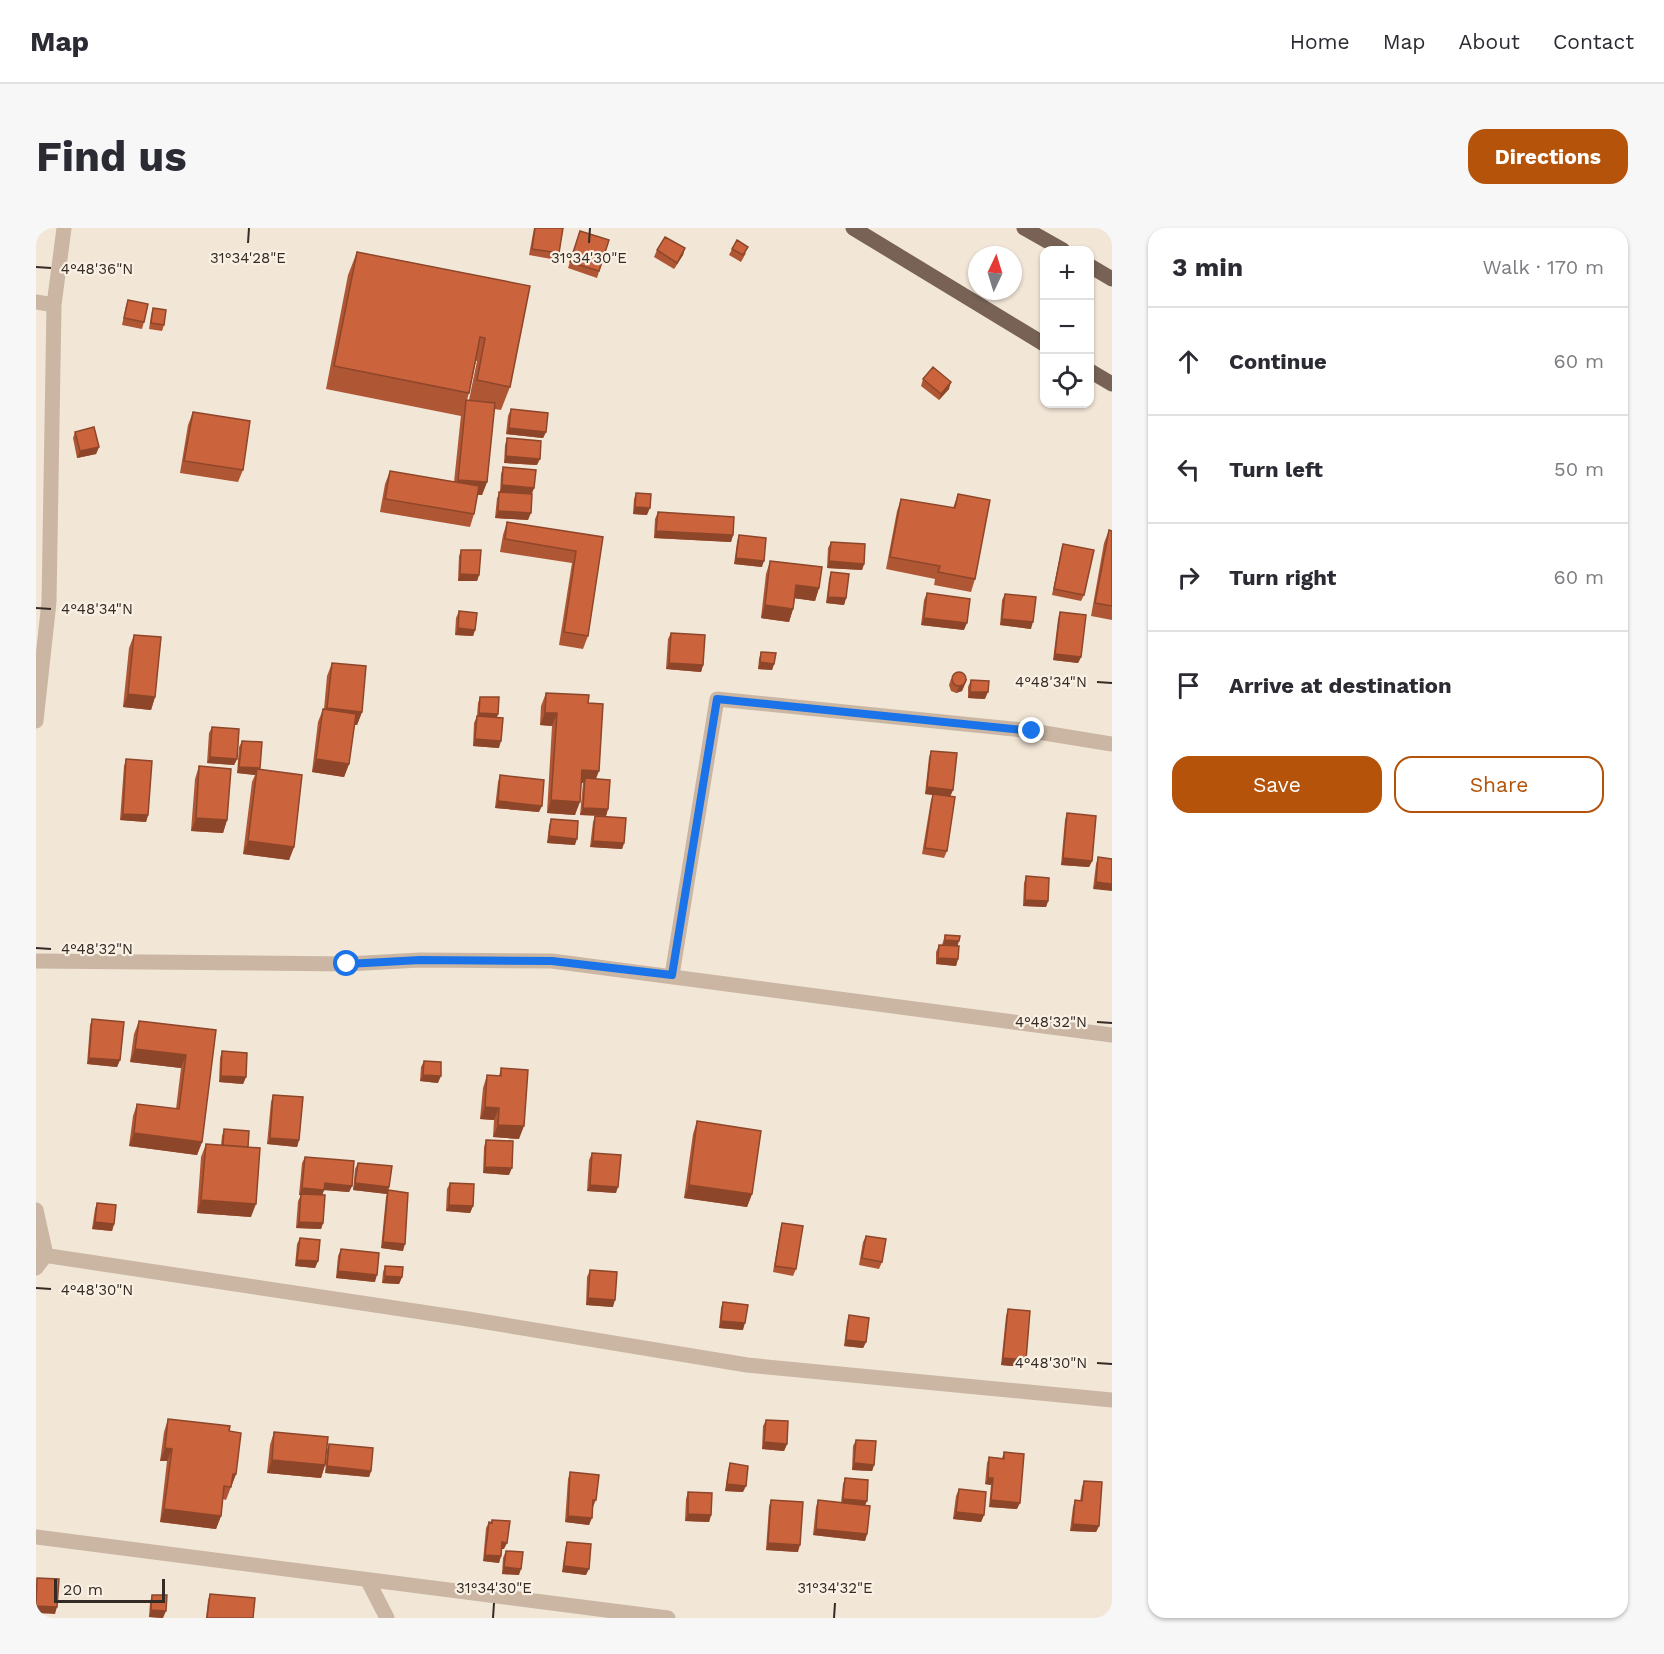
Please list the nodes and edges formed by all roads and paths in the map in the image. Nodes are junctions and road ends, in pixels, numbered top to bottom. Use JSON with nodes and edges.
{"nodes":[{"id":1,"x":64,"y":228,"type":"edge"},
{"id":2,"x":853,"y":228,"type":"edge"},
{"id":3,"x":1024,"y":228,"type":"edge"},
{"id":4,"x":1056,"y":246,"type":"edge"},
{"id":5,"x":1094,"y":269,"type":"edge"},
{"id":6,"x":1112,"y":279,"type":"edge"},
{"id":7,"x":36,"y":302,"type":"edge"},
{"id":8,"x":54,"y":305,"type":"junction"},
{"id":9,"x":1040,"y":342,"type":"edge"},
{"id":10,"x":1094,"y":374,"type":"edge"},
{"id":11,"x":1112,"y":384,"type":"edge"},
{"id":12,"x":42,"y":601,"type":"edge"},
{"id":13,"x":36,"y":721,"type":"edge"},
{"id":14,"x":1112,"y":744,"type":"edge"},
{"id":15,"x":36,"y":961,"type":"edge"},
{"id":16,"x":672,"y":975,"type":"junction"},
{"id":17,"x":1112,"y":1035,"type":"edge"},
{"id":18,"x":36,"y":1210,"type":"edge"},
{"id":19,"x":41,"y":1255,"type":"edge"},
{"id":20,"x":36,"y":1268,"type":"edge"},
{"id":21,"x":1112,"y":1400,"type":"edge"},
{"id":22,"x":36,"y":1537,"type":"edge"},
{"id":23,"x":368,"y":1581,"type":"junction"},
{"id":24,"x":387,"y":1618,"type":"edge"},
{"id":25,"x":668,"y":1618,"type":"edge"}],
"edges":[{"from":1,"to":8,"type":"street"},
{"from":2,"to":9,"type":"main road"},
{"from":3,"to":4,"type":"main road"},
{"from":5,"to":6,"type":"main road"},
{"from":7,"to":8,"type":"street"},
{"from":8,"to":12,"type":"street"},
{"from":10,"to":11,"type":"main road"},
{"from":12,"to":13,"type":"street"},
{"from":14,"to":16,"type":"street"},
{"from":15,"to":16,"type":"street"},
{"from":16,"to":17,"type":"street"},
{"from":18,"to":19,"type":"street"},
{"from":19,"to":20,"type":"street"},
{"from":19,"to":21,"type":"street"},
{"from":22,"to":23,"type":"street"},
{"from":23,"to":24,"type":"street"},
{"from":23,"to":25,"type":"street"}]}
